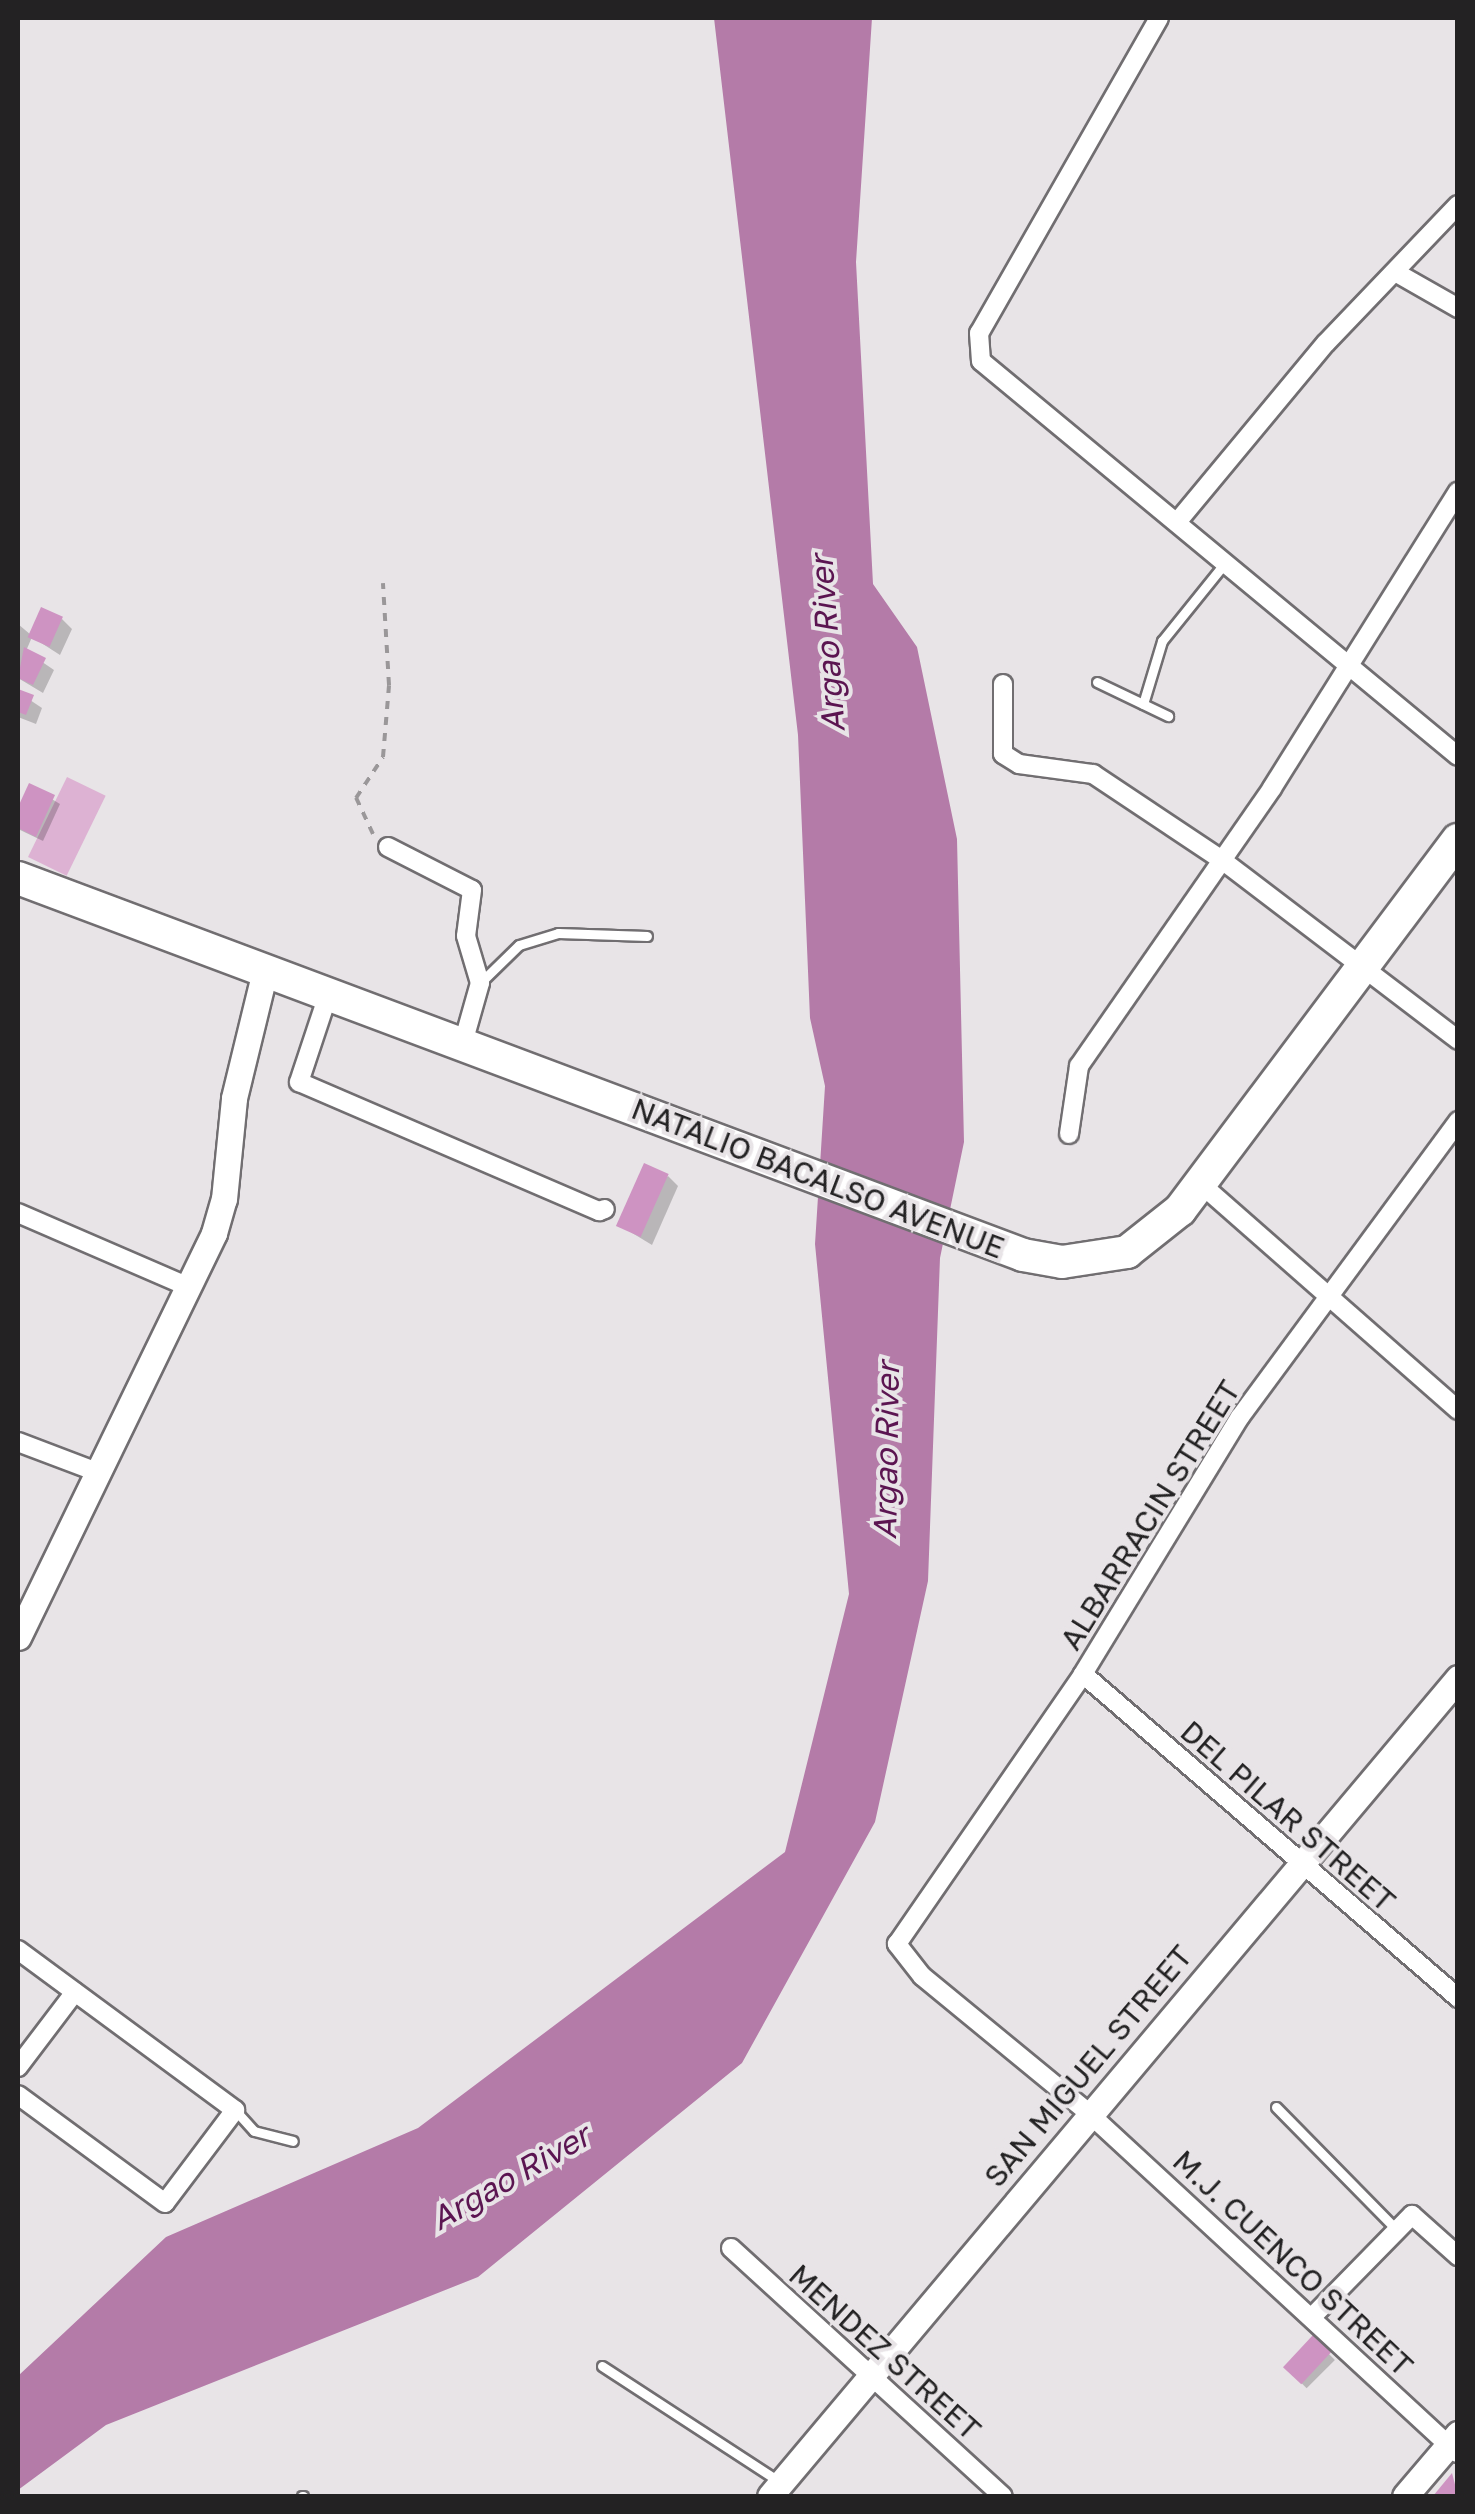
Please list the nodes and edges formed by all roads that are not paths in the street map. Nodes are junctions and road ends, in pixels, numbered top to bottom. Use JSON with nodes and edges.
{"nodes":[{"id":1,"x":1159,"y":18,"type":"edge"},
{"id":2,"x":1458,"y":205,"type":"edge"},
{"id":3,"x":1395,"y":272,"type":"junction"},
{"id":4,"x":1458,"y":308,"type":"edge"},
{"id":5,"x":1458,"y":491,"type":"edge"},
{"id":6,"x":1178,"y":521,"type":"junction"},
{"id":7,"x":1227,"y":560,"type":"junction"},
{"id":8,"x":1352,"y":665,"type":"junction"},
{"id":9,"x":1097,"y":682,"type":"dead end"},
{"id":10,"x":1003,"y":684,"type":"dead end"},
{"id":11,"x":1142,"y":704,"type":"junction"},
{"id":12,"x":1168,"y":716,"type":"dead end"},
{"id":13,"x":1458,"y":756,"type":"edge"},
{"id":14,"x":1458,"y":840,"type":"edge"},
{"id":15,"x":388,"y":847,"type":"road end"},
{"id":16,"x":1222,"y":860,"type":"junction"},
{"id":17,"x":18,"y":878,"type":"edge"},
{"id":18,"x":647,"y":936,"type":"dead end"},
{"id":19,"x":1363,"y":968,"type":"junction"},
{"id":20,"x":265,"y":971,"type":"junction"},
{"id":21,"x":480,"y":982,"type":"junction"},
{"id":22,"x":328,"y":995,"type":"junction"},
{"id":23,"x":1458,"y":1040,"type":"edge"},
{"id":24,"x":463,"y":1043,"type":"junction"},
{"id":25,"x":1458,"y":1121,"type":"edge"},
{"id":26,"x":1069,"y":1134,"type":"dead end"},
{"id":27,"x":1202,"y":1185,"type":"junction"},
{"id":28,"x":606,"y":1209,"type":"dead end"},
{"id":29,"x":18,"y":1213,"type":"edge"},
{"id":30,"x":190,"y":1287,"type":"junction"},
{"id":31,"x":1332,"y":1299,"type":"junction"},
{"id":32,"x":1458,"y":1410,"type":"edge"},
{"id":33,"x":18,"y":1442,"type":"edge"},
{"id":34,"x":97,"y":1472,"type":"junction"},
{"id":35,"x":19,"y":1630,"type":"edge"},
{"id":36,"x":1083,"y":1674,"type":"junction"},
{"id":37,"x":1458,"y":1678,"type":"edge"},
{"id":38,"x":1301,"y":1864,"type":"junction"},
{"id":39,"x":896,"y":1944,"type":"joint"},
{"id":40,"x":18,"y":1950,"type":"edge"},
{"id":41,"x":76,"y":1992,"type":"junction"},
{"id":42,"x":1458,"y":1998,"type":"edge"},
{"id":43,"x":18,"y":2066,"type":"edge"},
{"id":44,"x":18,"y":2095,"type":"edge"},
{"id":45,"x":1276,"y":2107,"type":"dead end"},
{"id":46,"x":235,"y":2110,"type":"junction"},
{"id":47,"x":1090,"y":2114,"type":"junction"},
{"id":48,"x":293,"y":2142,"type":"dead end"},
{"id":49,"x":1398,"y":2230,"type":"junction"},
{"id":50,"x":731,"y":2248,"type":"dead end"},
{"id":51,"x":1458,"y":2256,"type":"edge"},
{"id":52,"x":1312,"y":2316,"type":"junction"},
{"id":53,"x":602,"y":2366,"type":"dead end"},
{"id":54,"x":869,"y":2373,"type":"junction"},
{"id":55,"x":1454,"y":2444,"type":"edge"},
{"id":56,"x":775,"y":2490,"type":"edge"},
{"id":57,"x":1002,"y":2496,"type":"edge"},
{"id":58,"x":1406,"y":2496,"type":"edge"}],
"edges":[{"from":1,"to":6,"type":"street"},
{"from":2,"to":3,"type":"street"},
{"from":3,"to":4,"type":"street"},
{"from":3,"to":6,"type":"street"},
{"from":5,"to":8,"type":"street"},
{"from":6,"to":7,"type":"street"},
{"from":7,"to":8,"type":"street"},
{"from":7,"to":11,"type":"lane"},
{"from":8,"to":13,"type":"street"},
{"from":8,"to":16,"type":"street"},
{"from":9,"to":11,"type":"lane"},
{"from":10,"to":16,"type":"street"},
{"from":11,"to":12,"type":"lane"},
{"from":14,"to":19,"type":"highway","name":"NATALIO BACALSO AVENUE"},
{"from":15,"to":21,"type":"street"},
{"from":16,"to":19,"type":"street"},
{"from":16,"to":26,"type":"street"},
{"from":17,"to":20,"type":"highway","name":"NATALIO BACALSO AVENUE"},
{"from":18,"to":21,"type":"lane"},
{"from":19,"to":23,"type":"street"},
{"from":19,"to":27,"type":"highway","name":"NATALIO BACALSO AVENUE"},
{"from":20,"to":22,"type":"highway","name":"NATALIO BACALSO AVENUE"},
{"from":20,"to":30,"type":"main road"},
{"from":21,"to":24,"type":"street"},
{"from":22,"to":24,"type":"highway","name":"NATALIO BACALSO AVENUE"},
{"from":22,"to":28,"type":"street"},
{"from":24,"to":27,"type":"highway","name":"NATALIO BACALSO AVENUE"},
{"from":25,"to":31,"type":"street","name":"ALBARRACIN STREET"},
{"from":27,"to":31,"type":"street"},
{"from":29,"to":30,"type":"street"},
{"from":30,"to":34,"type":"main road"},
{"from":31,"to":32,"type":"street"},
{"from":31,"to":36,"type":"street","name":"ALBARRACIN STREET"},
{"from":33,"to":34,"type":"street"},
{"from":34,"to":35,"type":"main road"},
{"from":36,"to":38,"type":"street","name":"DEL PILAR STREET"},
{"from":36,"to":39,"type":"street","name":"ALBARRACIN STREET"},
{"from":37,"to":38,"type":"main road","name":"SAN MIGUEL STREET"},
{"from":38,"to":42,"type":"street","name":"DEL PILAR STREET"},
{"from":38,"to":47,"type":"main road","name":"SAN MIGUEL STREET"},
{"from":39,"to":47,"type":"street","name":"M.J. CUENCO STREET"},
{"from":40,"to":41,"type":"street"},
{"from":41,"to":43,"type":"street"},
{"from":41,"to":46,"type":"street"},
{"from":44,"to":46,"type":"street"},
{"from":45,"to":49,"type":"lane"},
{"from":46,"to":48,"type":"lane"},
{"from":47,"to":52,"type":"street","name":"M.J. CUENCO STREET"},
{"from":47,"to":54,"type":"main road","name":"SAN MIGUEL STREET"},
{"from":49,"to":51,"type":"street"},
{"from":49,"to":52,"type":"street"},
{"from":50,"to":54,"type":"street","name":"MENDEZ STREET"},
{"from":52,"to":55,"type":"street","name":"M.J. CUENCO STREET"},
{"from":53,"to":56,"type":"lane"},
{"from":54,"to":56,"type":"main road","name":"SAN MIGUEL STREET"},
{"from":54,"to":57,"type":"street","name":"MENDEZ STREET"},
{"from":55,"to":58,"type":"main road"}]}
